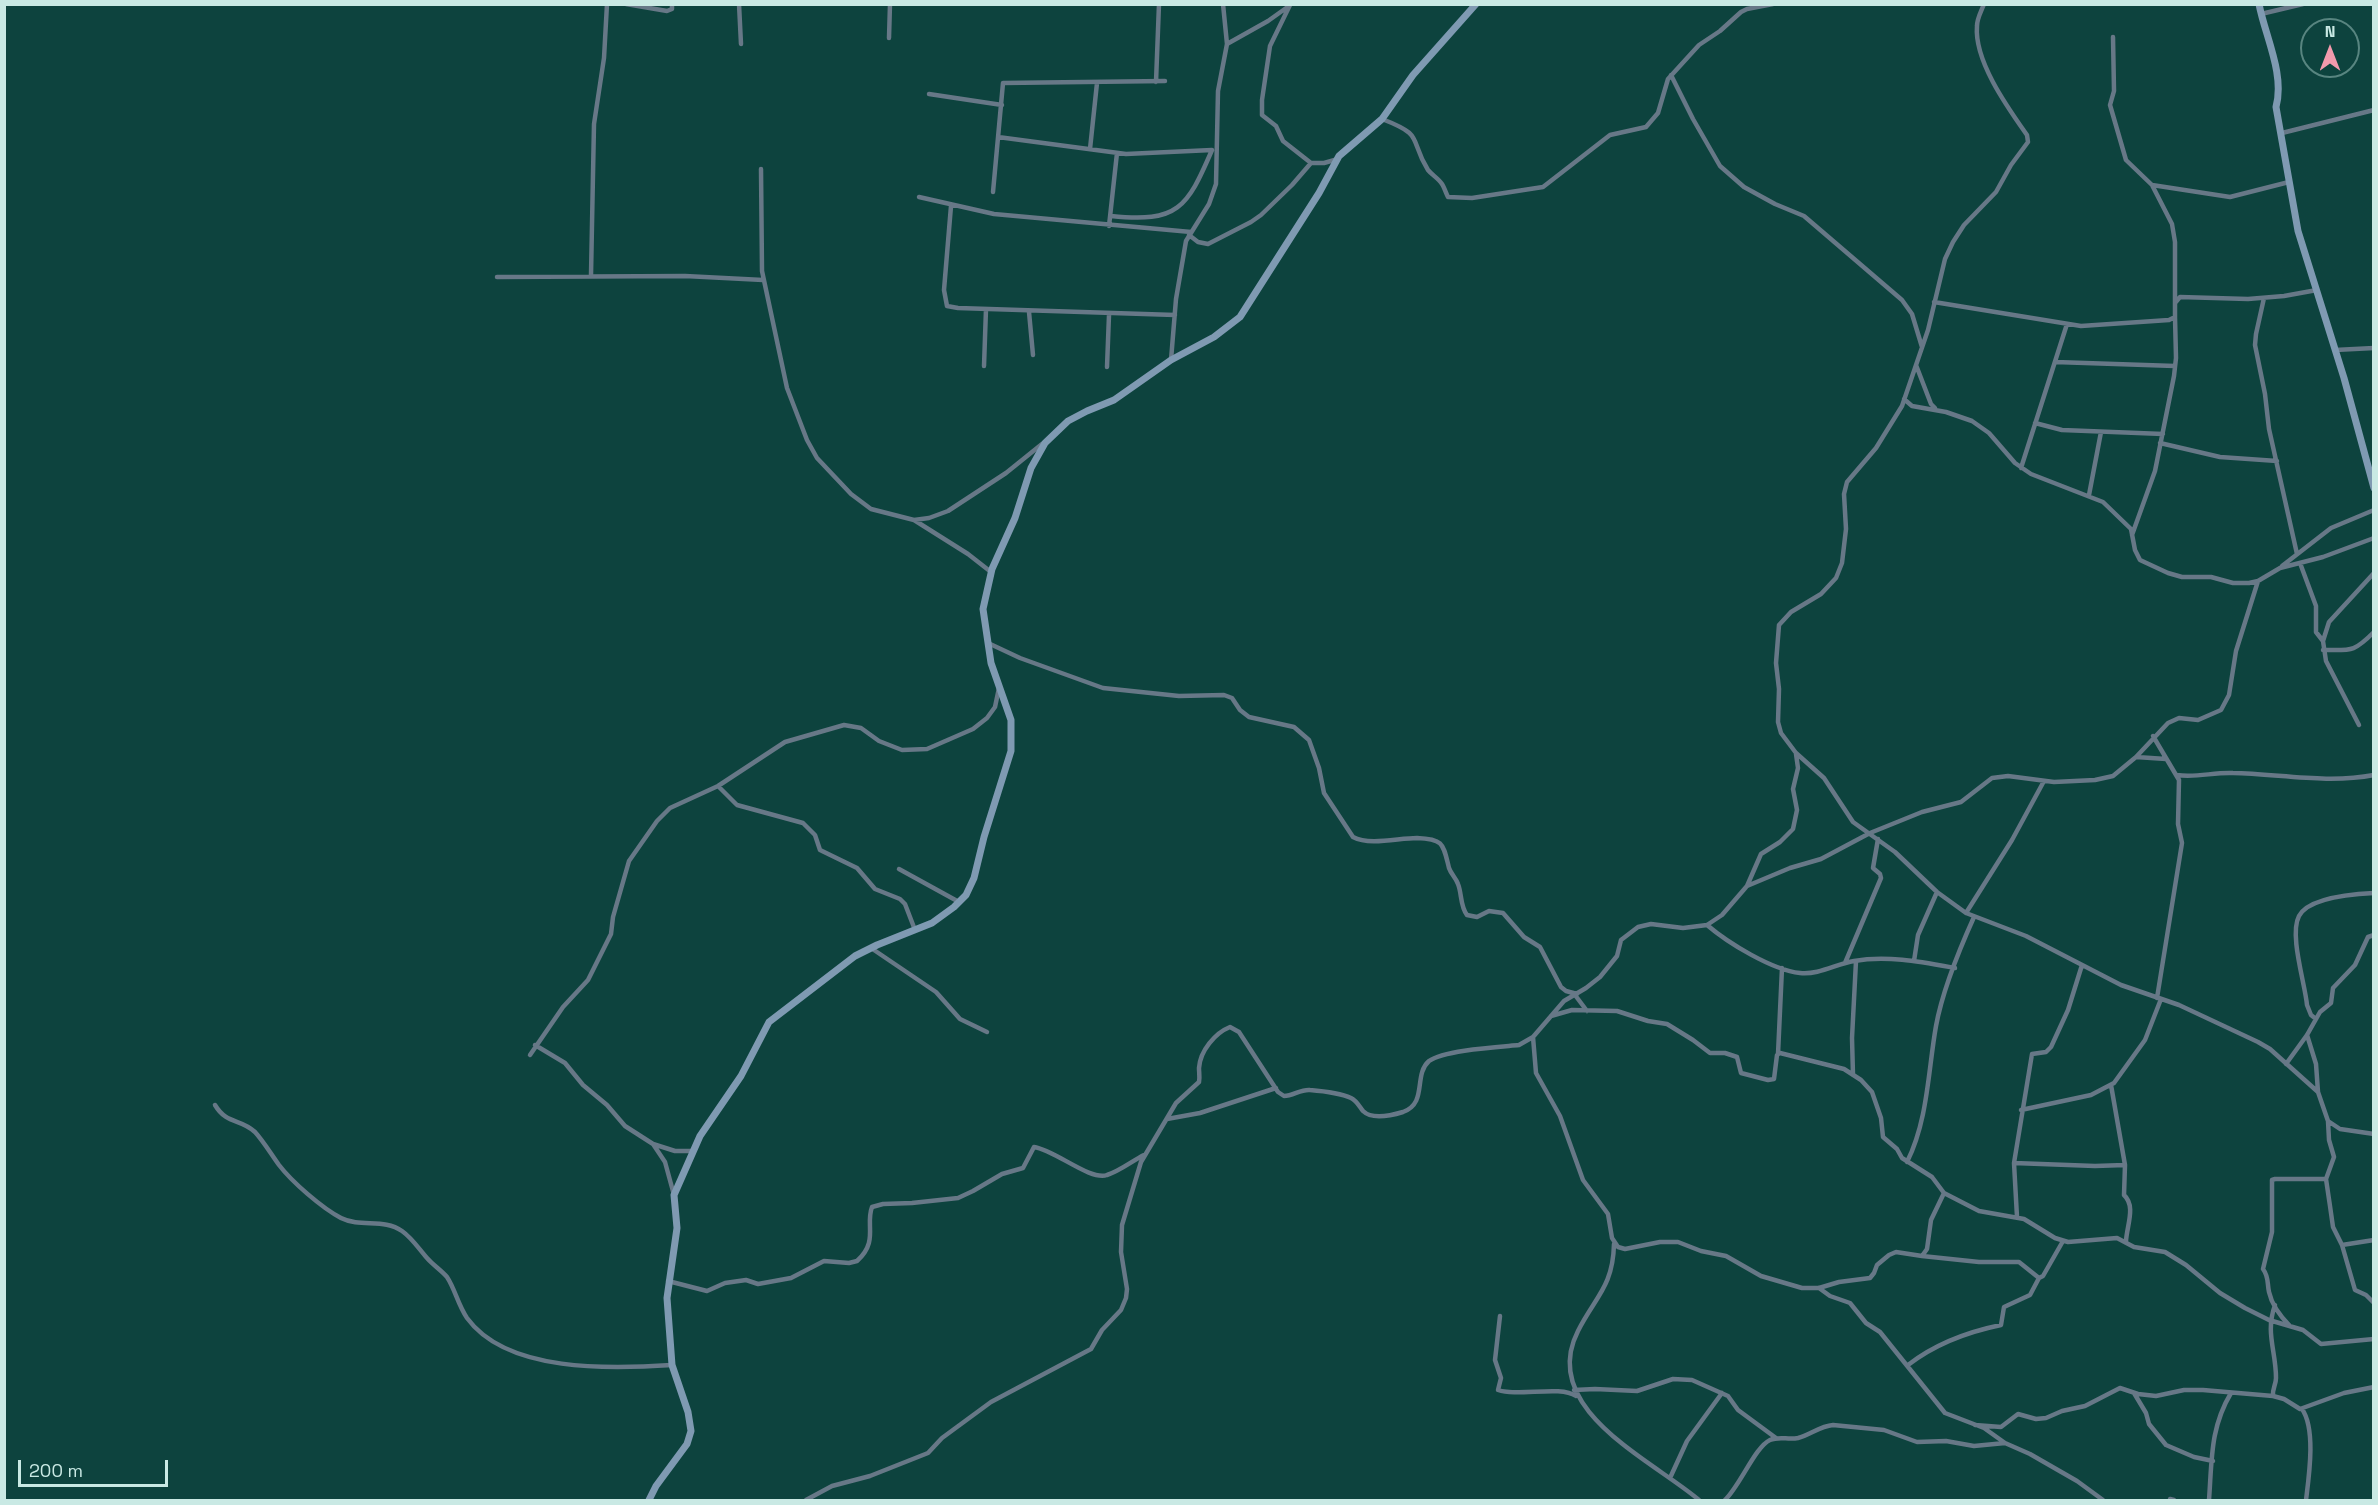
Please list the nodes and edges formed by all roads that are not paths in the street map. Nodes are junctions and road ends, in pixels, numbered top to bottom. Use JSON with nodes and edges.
{"nodes":[{"id":1,"x":607,"y":4,"type":"edge"},
{"id":2,"x":626,"y":4,"type":"edge"},
{"id":3,"x":672,"y":4,"type":"edge"},
{"id":4,"x":739,"y":4,"type":"edge"},
{"id":5,"x":890,"y":4,"type":"edge"},
{"id":6,"x":1159,"y":4,"type":"edge"},
{"id":7,"x":1223,"y":4,"type":"edge"},
{"id":8,"x":1476,"y":4,"type":"edge"},
{"id":9,"x":1773,"y":4,"type":"edge"},
{"id":10,"x":1984,"y":4,"type":"edge"},
{"id":11,"x":2259,"y":4,"type":"edge"},
{"id":12,"x":2303,"y":4,"type":"edge"},
{"id":13,"x":1290,"y":5,"type":"edge"},
{"id":14,"x":2261,"y":14,"type":"junction"},
{"id":15,"x":2113,"y":37,"type":"dead end"},
{"id":16,"x":889,"y":38,"type":"dead end"},
{"id":17,"x":741,"y":44,"type":"dead end"},
{"id":18,"x":1227,"y":44,"type":"junction"},
{"id":19,"x":1671,"y":75,"type":"junction"},
{"id":20,"x":1165,"y":81,"type":"dead end"},
{"id":21,"x":1156,"y":82,"type":"junction"},
{"id":22,"x":1097,"y":83,"type":"junction"},
{"id":23,"x":929,"y":94,"type":"dead end"},
{"id":24,"x":1002,"y":105,"type":"junction"},
{"id":25,"x":2373,"y":110,"type":"edge"},
{"id":26,"x":1382,"y":119,"type":"junction"},
{"id":27,"x":2282,"y":133,"type":"junction"},
{"id":28,"x":998,"y":137,"type":"junction"},
{"id":29,"x":1090,"y":149,"type":"junction"},
{"id":30,"x":1117,"y":153,"type":"junction"},
{"id":31,"x":1338,"y":159,"type":"junction"},
{"id":32,"x":1311,"y":163,"type":"junction"},
{"id":33,"x":760,"y":169,"type":"dead end"},
{"id":34,"x":2289,"y":182,"type":"junction"},
{"id":35,"x":2152,"y":185,"type":"junction"},
{"id":36,"x":993,"y":192,"type":"dead end"},
{"id":37,"x":920,"y":197,"type":"dead end"},
{"id":38,"x":951,"y":206,"type":"junction"},
{"id":39,"x":1111,"y":216,"type":"junction"},
{"id":40,"x":1109,"y":225,"type":"junction"},
{"id":41,"x":1190,"y":234,"type":"junction"},
{"id":42,"x":591,"y":274,"type":"junction"},
{"id":43,"x":497,"y":276,"type":"dead end"},
{"id":44,"x":763,"y":280,"type":"junction"},
{"id":45,"x":2317,"y":290,"type":"junction"},
{"id":46,"x":2264,"y":298,"type":"junction"},
{"id":47,"x":1934,"y":302,"type":"junction"},
{"id":48,"x":2175,"y":303,"type":"junction"},
{"id":49,"x":986,"y":309,"type":"junction"},
{"id":50,"x":1029,"y":312,"type":"junction"},
{"id":51,"x":1110,"y":315,"type":"junction"},
{"id":52,"x":1175,"y":315,"type":"junction"},
{"id":53,"x":2175,"y":317,"type":"junction"},
{"id":54,"x":2067,"y":324,"type":"junction"},
{"id":55,"x":1922,"y":347,"type":"junction"},
{"id":56,"x":2373,"y":348,"type":"edge"},
{"id":57,"x":2336,"y":350,"type":"junction"},
{"id":58,"x":1032,"y":355,"type":"dead end"},
{"id":59,"x":1171,"y":360,"type":"junction"},
{"id":60,"x":2055,"y":362,"type":"junction"},
{"id":61,"x":1916,"y":365,"type":"junction"},
{"id":62,"x":984,"y":366,"type":"dead end"},
{"id":63,"x":2175,"y":366,"type":"junction"},
{"id":64,"x":1107,"y":367,"type":"dead end"},
{"id":65,"x":1904,"y":399,"type":"junction"},
{"id":66,"x":1909,"y":405,"type":"junction"},
{"id":67,"x":1902,"y":406,"type":"junction"},
{"id":68,"x":1937,"y":410,"type":"junction"},
{"id":69,"x":2035,"y":423,"type":"junction"},
{"id":70,"x":2101,"y":432,"type":"junction"},
{"id":71,"x":2163,"y":434,"type":"junction"},
{"id":72,"x":1044,"y":443,"type":"junction"},
{"id":73,"x":2160,"y":443,"type":"junction"},
{"id":74,"x":2172,"y":446,"type":"junction"},
{"id":75,"x":2158,"y":452,"type":"junction"},
{"id":76,"x":2277,"y":461,"type":"junction"},
{"id":77,"x":2021,"y":468,"type":"junction"},
{"id":78,"x":2373,"y":488,"type":"edge"},
{"id":79,"x":2089,"y":495,"type":"junction"},
{"id":80,"x":2373,"y":510,"type":"edge"},
{"id":81,"x":914,"y":520,"type":"junction"},
{"id":82,"x":2132,"y":535,"type":"junction"},
{"id":83,"x":2373,"y":538,"type":"edge"},
{"id":84,"x":2297,"y":554,"type":"junction"},
{"id":85,"x":2300,"y":563,"type":"junction"},
{"id":86,"x":2280,"y":568,"type":"junction"},
{"id":87,"x":991,"y":572,"type":"junction"},
{"id":88,"x":2373,"y":573,"type":"edge"},
{"id":89,"x":2258,"y":581,"type":"junction"},
{"id":90,"x":2241,"y":584,"type":"junction"},
{"id":91,"x":2253,"y":594,"type":"junction"},
{"id":92,"x":2373,"y":632,"type":"edge"},
{"id":93,"x":2323,"y":641,"type":"junction"},
{"id":94,"x":987,"y":642,"type":"junction"},
{"id":95,"x":2323,"y":650,"type":"junction"},
{"id":96,"x":999,"y":685,"type":"junction"},
{"id":97,"x":2359,"y":725,"type":"dead end"},
{"id":98,"x":2153,"y":736,"type":"junction"},
{"id":99,"x":1796,"y":753,"type":"junction"},
{"id":100,"x":2136,"y":758,"type":"junction"},
{"id":101,"x":2166,"y":759,"type":"junction"},
{"id":102,"x":2177,"y":775,"type":"junction"},
{"id":103,"x":2373,"y":776,"type":"edge"},
{"id":104,"x":2188,"y":777,"type":"junction"},
{"id":105,"x":2044,"y":781,"type":"junction"},
{"id":106,"x":2180,"y":785,"type":"junction"},
{"id":107,"x":718,"y":786,"type":"junction"},
{"id":108,"x":1870,"y":833,"type":"junction"},
{"id":109,"x":1878,"y":839,"type":"junction"},
{"id":110,"x":899,"y":869,"type":"dead end"},
{"id":111,"x":1747,"y":886,"type":"junction"},
{"id":112,"x":1937,"y":892,"type":"junction"},
{"id":113,"x":2373,"y":892,"type":"edge"},
{"id":114,"x":959,"y":902,"type":"junction"},
{"id":115,"x":1966,"y":913,"type":"junction"},
{"id":116,"x":1974,"y":917,"type":"junction"},
{"id":117,"x":1707,"y":925,"type":"junction"},
{"id":118,"x":915,"y":930,"type":"junction"},
{"id":119,"x":2373,"y":935,"type":"edge"},
{"id":120,"x":871,"y":948,"type":"junction"},
{"id":121,"x":1856,"y":961,"type":"junction"},
{"id":122,"x":1914,"y":961,"type":"junction"},
{"id":123,"x":1845,"y":963,"type":"junction"},
{"id":124,"x":2082,"y":965,"type":"junction"},
{"id":125,"x":1782,"y":968,"type":"junction"},
{"id":126,"x":1955,"y":968,"type":"junction"},
{"id":127,"x":1576,"y":994,"type":"junction"},
{"id":128,"x":2159,"y":999,"type":"junction"},
{"id":129,"x":1587,"y":1011,"type":"junction"},
{"id":130,"x":1551,"y":1016,"type":"junction"},
{"id":131,"x":2316,"y":1019,"type":"junction"},
{"id":132,"x":987,"y":1032,"type":"dead end"},
{"id":133,"x":2307,"y":1035,"type":"junction"},
{"id":134,"x":1533,"y":1037,"type":"junction"},
{"id":135,"x":1525,"y":1043,"type":"junction"},
{"id":136,"x":535,"y":1045,"type":"junction"},
{"id":137,"x":1533,"y":1052,"type":"junction"},
{"id":138,"x":530,"y":1054,"type":"dead end"},
{"id":139,"x":1779,"y":1054,"type":"junction"},
{"id":140,"x":2286,"y":1064,"type":"junction"},
{"id":141,"x":1853,"y":1075,"type":"junction"},
{"id":142,"x":2111,"y":1085,"type":"junction"},
{"id":143,"x":1276,"y":1088,"type":"junction"},
{"id":144,"x":2318,"y":1092,"type":"junction"},
{"id":145,"x":215,"y":1105,"type":"dead end"},
{"id":146,"x":2021,"y":1110,"type":"junction"},
{"id":147,"x":1167,"y":1119,"type":"junction"},
{"id":148,"x":2328,"y":1121,"type":"junction"},
{"id":149,"x":2373,"y":1134,"type":"edge"},
{"id":150,"x":653,"y":1144,"type":"junction"},
{"id":151,"x":694,"y":1151,"type":"junction"},
{"id":152,"x":1144,"y":1155,"type":"junction"},
{"id":153,"x":1907,"y":1162,"type":"junction"},
{"id":154,"x":2014,"y":1162,"type":"junction"},
{"id":155,"x":2125,"y":1165,"type":"junction"},
{"id":156,"x":2326,"y":1179,"type":"junction"},
{"id":157,"x":1944,"y":1193,"type":"junction"},
{"id":158,"x":674,"y":1195,"type":"junction"},
{"id":159,"x":2017,"y":1217,"type":"junction"},
{"id":160,"x":2373,"y":1240,"type":"edge"},
{"id":161,"x":2063,"y":1241,"type":"junction"},
{"id":162,"x":2126,"y":1241,"type":"junction"},
{"id":163,"x":1614,"y":1244,"type":"junction"},
{"id":164,"x":2342,"y":1245,"type":"junction"},
{"id":165,"x":1922,"y":1256,"type":"junction"},
{"id":166,"x":2039,"y":1278,"type":"junction"},
{"id":167,"x":668,"y":1281,"type":"junction"},
{"id":168,"x":1819,"y":1288,"type":"junction"},
{"id":169,"x":2373,"y":1303,"type":"edge"},
{"id":170,"x":2275,"y":1305,"type":"junction"},
{"id":171,"x":1500,"y":1316,"type":"dead end"},
{"id":172,"x":2269,"y":1320,"type":"junction"},
{"id":173,"x":2290,"y":1327,"type":"junction"},
{"id":174,"x":2373,"y":1339,"type":"edge"},
{"id":175,"x":672,"y":1365,"type":"junction"},
{"id":176,"x":1908,"y":1365,"type":"junction"},
{"id":177,"x":2373,"y":1387,"type":"edge"},
{"id":178,"x":1575,"y":1393,"type":"junction"},
{"id":179,"x":1722,"y":1393,"type":"junction"},
{"id":180,"x":2134,"y":1393,"type":"junction"},
{"id":181,"x":2231,"y":1393,"type":"junction"},
{"id":182,"x":2273,"y":1396,"type":"junction"},
{"id":183,"x":2302,"y":1409,"type":"junction"},
{"id":184,"x":1975,"y":1425,"type":"junction"},
{"id":185,"x":1776,"y":1438,"type":"junction"},
{"id":186,"x":2006,"y":1443,"type":"junction"},
{"id":187,"x":2213,"y":1461,"type":"junction"},
{"id":188,"x":1670,"y":1478,"type":"junction"},
{"id":189,"x":650,"y":1500,"type":"edge"},
{"id":190,"x":806,"y":1500,"type":"edge"},
{"id":191,"x":1699,"y":1500,"type":"edge"},
{"id":192,"x":1725,"y":1500,"type":"edge"},
{"id":193,"x":2103,"y":1500,"type":"edge"},
{"id":194,"x":2209,"y":1500,"type":"edge"},
{"id":195,"x":2306,"y":1500,"type":"edge"}],
"edges":[{"from":1,"to":42,"type":"street"},
{"from":2,"to":3,"type":"street"},
{"from":4,"to":17,"type":"street"},
{"from":5,"to":16,"type":"street"},
{"from":6,"to":21,"type":"street"},
{"from":7,"to":18,"type":"street"},
{"from":8,"to":26,"type":"street"},
{"from":9,"to":19,"type":"street"},
{"from":10,"to":47,"type":"street"},
{"from":11,"to":14,"type":"street"},
{"from":12,"to":14,"type":"street"},
{"from":13,"to":18,"type":"street"},
{"from":13,"to":32,"type":"street"},
{"from":14,"to":27,"type":"street"},
{"from":15,"to":35,"type":"street"},
{"from":18,"to":41,"type":"street"},
{"from":19,"to":26,"type":"street"},
{"from":19,"to":55,"type":"street"},
{"from":20,"to":21,"type":"street"},
{"from":21,"to":22,"type":"street"},
{"from":22,"to":24,"type":"street"},
{"from":22,"to":29,"type":"street"},
{"from":23,"to":24,"type":"street"},
{"from":24,"to":28,"type":"street"},
{"from":25,"to":27,"type":"street"},
{"from":26,"to":31,"type":"street"},
{"from":27,"to":34,"type":"street"},
{"from":28,"to":29,"type":"street"},
{"from":28,"to":36,"type":"street"},
{"from":29,"to":30,"type":"street"},
{"from":30,"to":39,"type":"street"},
{"from":30,"to":39,"type":"street"},
{"from":31,"to":32,"type":"street"},
{"from":31,"to":59,"type":"street"},
{"from":32,"to":41,"type":"street"},
{"from":33,"to":44,"type":"street"},
{"from":34,"to":35,"type":"street"},
{"from":34,"to":45,"type":"street"},
{"from":35,"to":48,"type":"street"},
{"from":37,"to":38,"type":"street"},
{"from":38,"to":40,"type":"street"},
{"from":38,"to":49,"type":"street"},
{"from":39,"to":40,"type":"street"},
{"from":40,"to":41,"type":"street"},
{"from":41,"to":52,"type":"street"},
{"from":42,"to":43,"type":"street"},
{"from":42,"to":44,"type":"street"},
{"from":44,"to":81,"type":"street"},
{"from":45,"to":46,"type":"street"},
{"from":45,"to":57,"type":"street"},
{"from":46,"to":48,"type":"street"},
{"from":46,"to":76,"type":"street"},
{"from":47,"to":54,"type":"street"},
{"from":47,"to":55,"type":"street"},
{"from":48,"to":53,"type":"street"},
{"from":49,"to":50,"type":"street"},
{"from":49,"to":62,"type":"street"},
{"from":50,"to":51,"type":"street"},
{"from":50,"to":58,"type":"street"},
{"from":51,"to":52,"type":"street"},
{"from":51,"to":64,"type":"street"},
{"from":52,"to":59,"type":"street"},
{"from":53,"to":54,"type":"street"},
{"from":53,"to":63,"type":"street"},
{"from":54,"to":60,"type":"street"},
{"from":55,"to":61,"type":"street"},
{"from":56,"to":57,"type":"street"},
{"from":57,"to":78,"type":"street"},
{"from":59,"to":72,"type":"street"},
{"from":60,"to":63,"type":"street"},
{"from":60,"to":69,"type":"street"},
{"from":61,"to":65,"type":"street"},
{"from":61,"to":68,"type":"street"},
{"from":63,"to":71,"type":"street"},
{"from":65,"to":66,"type":"street"},
{"from":65,"to":67,"type":"street"},
{"from":66,"to":67,"type":"street"},
{"from":66,"to":68,"type":"street"},
{"from":67,"to":99,"type":"street"},
{"from":68,"to":77,"type":"street"},
{"from":69,"to":70,"type":"street"},
{"from":69,"to":77,"type":"street"},
{"from":70,"to":71,"type":"street"},
{"from":70,"to":79,"type":"street"},
{"from":71,"to":73,"type":"street"},
{"from":72,"to":81,"type":"street"},
{"from":72,"to":87,"type":"street"},
{"from":73,"to":74,"type":"street"},
{"from":73,"to":75,"type":"street"},
{"from":74,"to":75,"type":"street"},
{"from":74,"to":76,"type":"street"},
{"from":75,"to":82,"type":"street"},
{"from":76,"to":84,"type":"street"},
{"from":77,"to":79,"type":"street"},
{"from":79,"to":82,"type":"street"},
{"from":80,"to":84,"type":"street"},
{"from":81,"to":87,"type":"street"},
{"from":82,"to":90,"type":"street"},
{"from":83,"to":85,"type":"street"},
{"from":84,"to":86,"type":"street"},
{"from":85,"to":86,"type":"street"},
{"from":85,"to":93,"type":"street"},
{"from":86,"to":89,"type":"street"},
{"from":87,"to":94,"type":"street"},
{"from":88,"to":93,"type":"street"},
{"from":89,"to":90,"type":"street"},
{"from":89,"to":91,"type":"street"},
{"from":90,"to":91,"type":"street"},
{"from":91,"to":98,"type":"street"},
{"from":92,"to":95,"type":"street"},
{"from":93,"to":95,"type":"street"},
{"from":94,"to":96,"type":"street"},
{"from":94,"to":127,"type":"street"},
{"from":95,"to":97,"type":"street"},
{"from":96,"to":107,"type":"street"},
{"from":96,"to":114,"type":"street"},
{"from":98,"to":100,"type":"street"},
{"from":98,"to":101,"type":"street"},
{"from":99,"to":108,"type":"street"},
{"from":99,"to":111,"type":"street"},
{"from":100,"to":101,"type":"street"},
{"from":100,"to":105,"type":"street"},
{"from":101,"to":102,"type":"street"},
{"from":102,"to":104,"type":"street"},
{"from":102,"to":106,"type":"street"},
{"from":103,"to":104,"type":"street"},
{"from":104,"to":106,"type":"street"},
{"from":105,"to":108,"type":"street"},
{"from":105,"to":115,"type":"street"},
{"from":106,"to":128,"type":"street"},
{"from":107,"to":118,"type":"street"},
{"from":107,"to":136,"type":"street"},
{"from":108,"to":109,"type":"street"},
{"from":108,"to":111,"type":"street"},
{"from":109,"to":112,"type":"street"},
{"from":109,"to":123,"type":"street"},
{"from":110,"to":114,"type":"street"},
{"from":111,"to":117,"type":"street"},
{"from":112,"to":115,"type":"street"},
{"from":112,"to":122,"type":"street"},
{"from":113,"to":131,"type":"street"},
{"from":114,"to":118,"type":"street"},
{"from":115,"to":116,"type":"street"},
{"from":116,"to":124,"type":"street"},
{"from":116,"to":126,"type":"street"},
{"from":117,"to":125,"type":"street"},
{"from":117,"to":127,"type":"street"},
{"from":118,"to":120,"type":"street"},
{"from":119,"to":131,"type":"street"},
{"from":120,"to":132,"type":"street"},
{"from":120,"to":151,"type":"street"},
{"from":121,"to":122,"type":"street"},
{"from":121,"to":123,"type":"street"},
{"from":121,"to":141,"type":"street"},
{"from":122,"to":126,"type":"street"},
{"from":123,"to":125,"type":"street"},
{"from":124,"to":128,"type":"street"},
{"from":124,"to":146,"type":"street"},
{"from":125,"to":139,"type":"street"},
{"from":126,"to":153,"type":"street"},
{"from":127,"to":129,"type":"street"},
{"from":127,"to":130,"type":"street"},
{"from":128,"to":140,"type":"street"},
{"from":128,"to":142,"type":"street"},
{"from":129,"to":130,"type":"street"},
{"from":129,"to":139,"type":"street"},
{"from":130,"to":134,"type":"street"},
{"from":131,"to":133,"type":"street"},
{"from":133,"to":140,"type":"street"},
{"from":133,"to":144,"type":"street"},
{"from":134,"to":135,"type":"street"},
{"from":134,"to":137,"type":"street"},
{"from":135,"to":137,"type":"street"},
{"from":135,"to":143,"type":"street"},
{"from":136,"to":138,"type":"street"},
{"from":136,"to":150,"type":"street"},
{"from":137,"to":163,"type":"street"},
{"from":139,"to":141,"type":"street"},
{"from":140,"to":144,"type":"street"},
{"from":141,"to":153,"type":"street"},
{"from":142,"to":146,"type":"street"},
{"from":142,"to":155,"type":"street"},
{"from":143,"to":147,"type":"street"},
{"from":143,"to":147,"type":"street"},
{"from":144,"to":148,"type":"street"},
{"from":145,"to":175,"type":"street"},
{"from":146,"to":154,"type":"street"},
{"from":147,"to":152,"type":"street"},
{"from":148,"to":149,"type":"street"},
{"from":148,"to":156,"type":"street"},
{"from":150,"to":151,"type":"street"},
{"from":150,"to":158,"type":"street"},
{"from":151,"to":158,"type":"street"},
{"from":152,"to":167,"type":"street"},
{"from":152,"to":190,"type":"street"},
{"from":153,"to":157,"type":"street"},
{"from":154,"to":155,"type":"street"},
{"from":154,"to":159,"type":"street"},
{"from":155,"to":162,"type":"street"},
{"from":156,"to":164,"type":"street"},
{"from":156,"to":170,"type":"street"},
{"from":157,"to":159,"type":"street"},
{"from":157,"to":165,"type":"street"},
{"from":158,"to":167,"type":"street"},
{"from":159,"to":161,"type":"street"},
{"from":160,"to":164,"type":"street"},
{"from":161,"to":162,"type":"street"},
{"from":161,"to":166,"type":"street"},
{"from":162,"to":172,"type":"street"},
{"from":163,"to":168,"type":"street"},
{"from":163,"to":178,"type":"street"},
{"from":164,"to":169,"type":"street"},
{"from":165,"to":166,"type":"street"},
{"from":165,"to":168,"type":"street"},
{"from":166,"to":176,"type":"street"},
{"from":167,"to":175,"type":"street"},
{"from":168,"to":176,"type":"street"},
{"from":170,"to":172,"type":"street"},
{"from":170,"to":173,"type":"street"},
{"from":171,"to":178,"type":"street"},
{"from":172,"to":173,"type":"street"},
{"from":172,"to":182,"type":"street"},
{"from":173,"to":174,"type":"street"},
{"from":175,"to":189,"type":"street"},
{"from":176,"to":184,"type":"street"},
{"from":177,"to":183,"type":"street"},
{"from":178,"to":179,"type":"street"},
{"from":178,"to":188,"type":"street"},
{"from":179,"to":185,"type":"street"},
{"from":179,"to":188,"type":"street"},
{"from":180,"to":181,"type":"street"},
{"from":180,"to":184,"type":"street"},
{"from":180,"to":187,"type":"street"},
{"from":181,"to":182,"type":"street"},
{"from":181,"to":187,"type":"street"},
{"from":182,"to":183,"type":"street"},
{"from":183,"to":195,"type":"street"},
{"from":184,"to":186,"type":"street"},
{"from":185,"to":186,"type":"street"},
{"from":185,"to":192,"type":"street"},
{"from":186,"to":193,"type":"street"},
{"from":187,"to":194,"type":"street"},
{"from":188,"to":191,"type":"street"}]}
